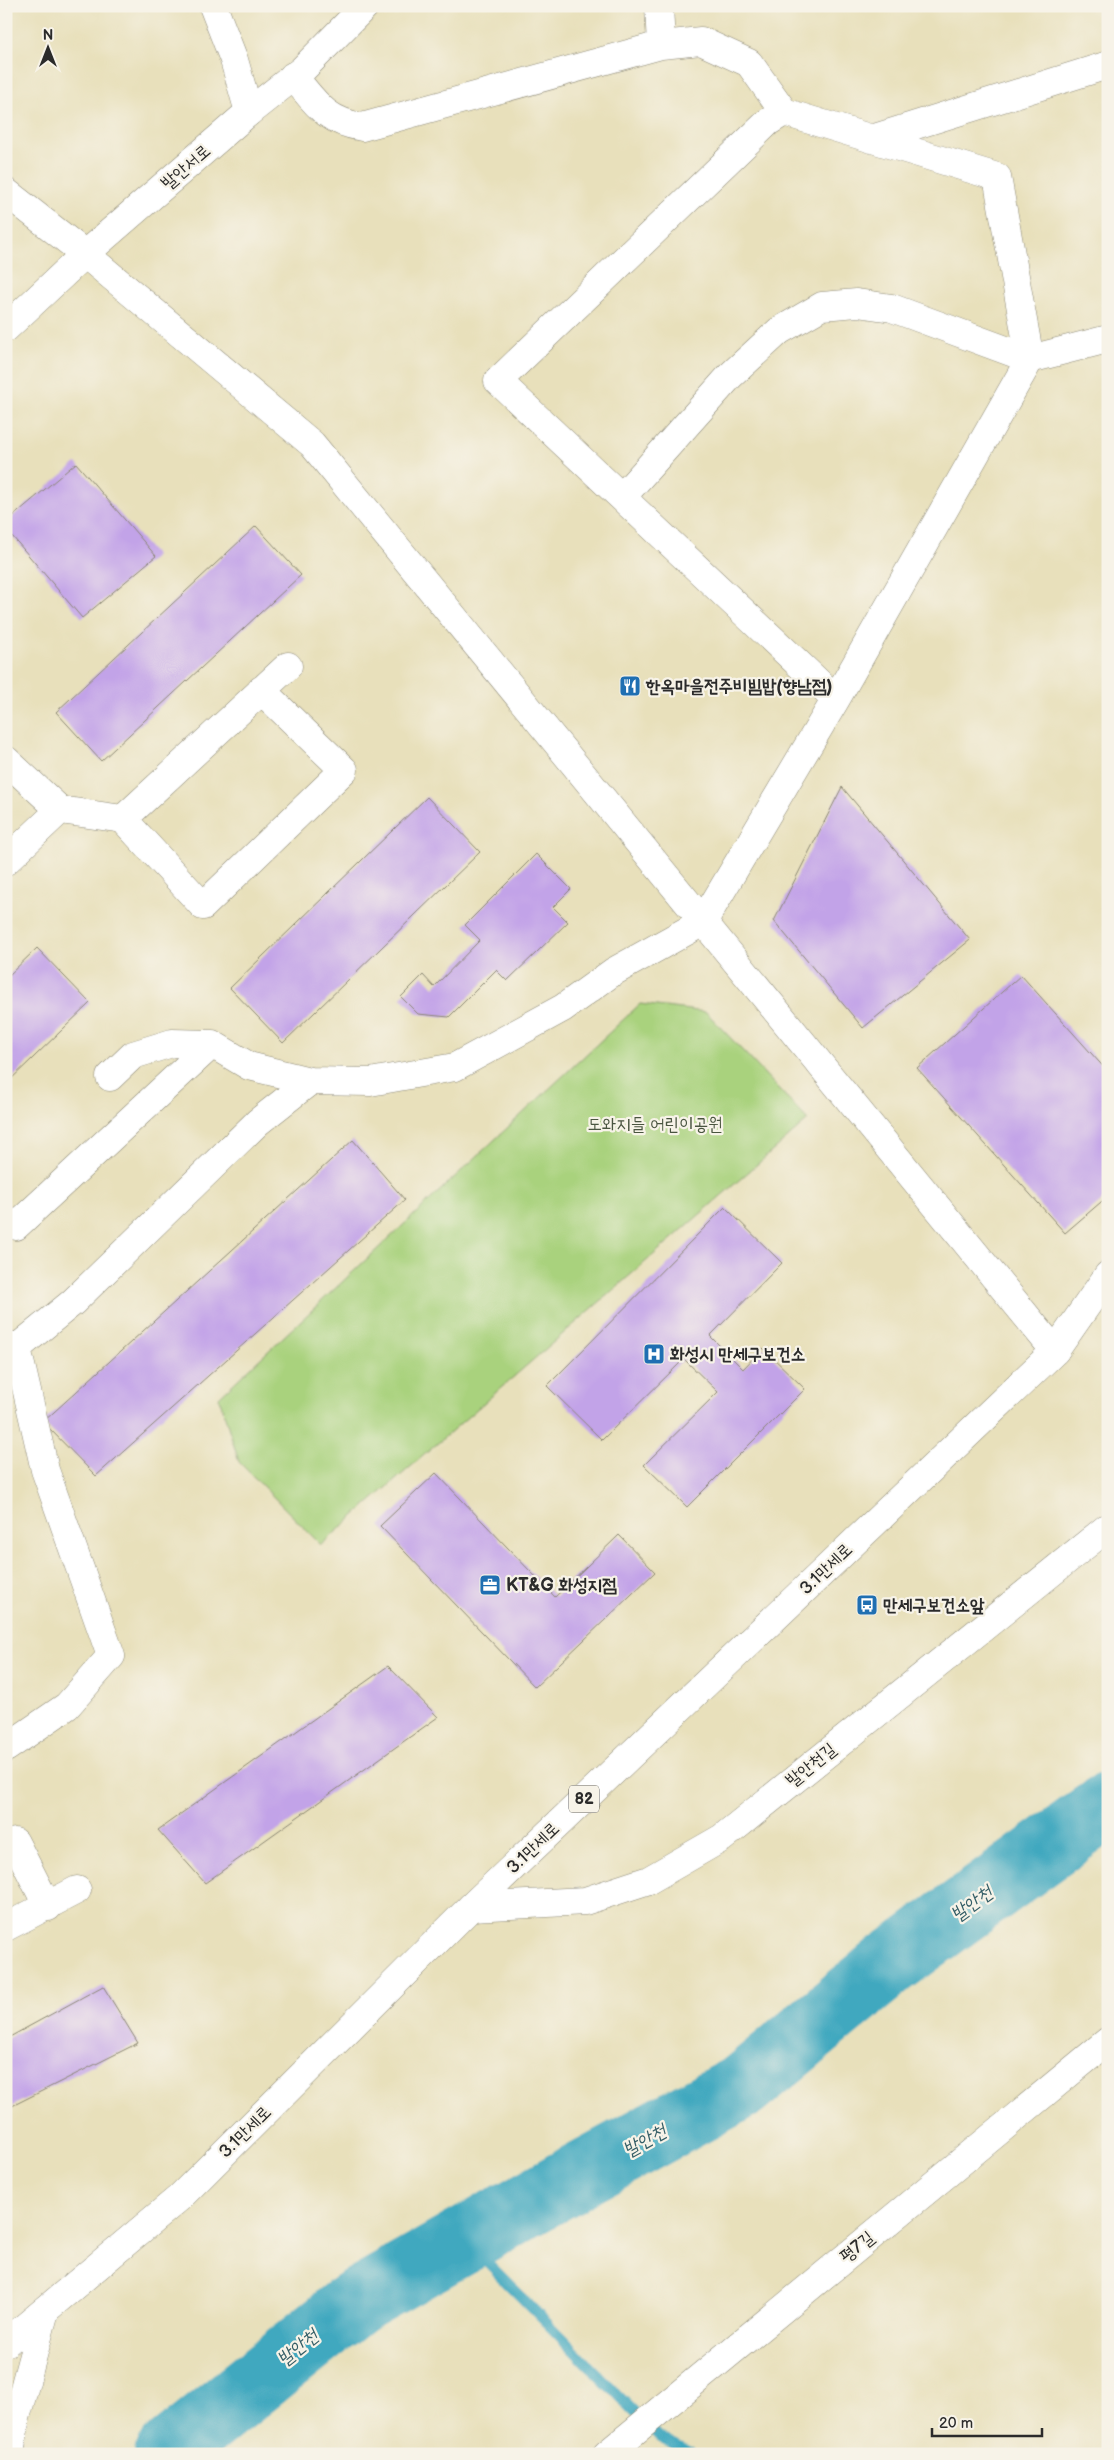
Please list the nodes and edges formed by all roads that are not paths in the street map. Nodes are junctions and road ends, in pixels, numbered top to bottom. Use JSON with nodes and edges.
{"nodes":[{"id":1,"x":213,"y":6,"type":"edge"},
{"id":2,"x":365,"y":6,"type":"edge"},
{"id":3,"x":659,"y":6,"type":"edge"},
{"id":4,"x":661,"y":45,"type":"junction"},
{"id":5,"x":1108,"y":65,"type":"edge"},
{"id":6,"x":293,"y":76,"type":"junction"},
{"id":7,"x":249,"y":112,"type":"junction"},
{"id":8,"x":784,"y":112,"type":"junction"},
{"id":9,"x":871,"y":139,"type":"junction"},
{"id":10,"x":6,"y":192,"type":"edge"},
{"id":11,"x":85,"y":254,"type":"junction"},
{"id":12,"x":6,"y":328,"type":"edge"},
{"id":13,"x":1108,"y":339,"type":"edge"},
{"id":14,"x":1030,"y":359,"type":"junction"},
{"id":15,"x":622,"y":497,"type":"junction"},
{"id":16,"x":288,"y":666,"type":"dead end"},
{"id":17,"x":261,"y":690,"type":"junction"},
{"id":18,"x":836,"y":700,"type":"junction"},
{"id":19,"x":6,"y":760,"type":"edge"},
{"id":20,"x":60,"y":810,"type":"junction"},
{"id":21,"x":123,"y":819,"type":"junction"},
{"id":22,"x":6,"y":861,"type":"edge"},
{"id":23,"x":703,"y":922,"type":"junction"},
{"id":24,"x":212,"y":1044,"type":"junction"},
{"id":25,"x":110,"y":1077,"type":"dead end"},
{"id":26,"x":310,"y":1081,"type":"junction"},
{"id":27,"x":16,"y":1226,"type":"dead end"},
{"id":28,"x":1108,"y":1275,"type":"edge"},
{"id":29,"x":11,"y":1346,"type":"edge"},
{"id":30,"x":1055,"y":1351,"type":"junction"},
{"id":31,"x":1108,"y":1528,"type":"edge"},
{"id":32,"x":6,"y":1748,"type":"edge"},
{"id":33,"x":9,"y":1838,"type":"edge"},
{"id":34,"x":77,"y":1890,"type":"dead end"},
{"id":35,"x":48,"y":1907,"type":"junction"},
{"id":36,"x":470,"y":1908,"type":"junction"},
{"id":37,"x":6,"y":1927,"type":"edge"},
{"id":38,"x":1108,"y":2041,"type":"edge"},
{"id":39,"x":46,"y":2310,"type":"junction"},
{"id":40,"x":6,"y":2343,"type":"edge"},
{"id":41,"x":610,"y":2451,"type":"edge"},
{"id":42,"x":10,"y":2454,"type":"edge"}],
"edges":[{"from":1,"to":7,"type":"street"},
{"from":2,"to":6,"type":"street","name":"발안서로"},
{"from":3,"to":4,"type":"street"},
{"from":4,"to":6,"type":"street"},
{"from":4,"to":8,"type":"street"},
{"from":5,"to":9,"type":"street"},
{"from":6,"to":7,"type":"street","name":"발안서로"},
{"from":7,"to":11,"type":"street","name":"발안서로"},
{"from":8,"to":9,"type":"street"},
{"from":8,"to":15,"type":"street"},
{"from":9,"to":14,"type":"street"},
{"from":10,"to":11,"type":"street"},
{"from":11,"to":12,"type":"street","name":"발안서로"},
{"from":11,"to":23,"type":"street"},
{"from":13,"to":14,"type":"street"},
{"from":14,"to":15,"type":"street"},
{"from":14,"to":18,"type":"street"},
{"from":15,"to":18,"type":"street"},
{"from":16,"to":17,"type":"street"},
{"from":17,"to":21,"type":"street"},
{"from":17,"to":21,"type":"street"},
{"from":18,"to":23,"type":"street"},
{"from":19,"to":20,"type":"street"},
{"from":20,"to":21,"type":"street"},
{"from":20,"to":22,"type":"street"},
{"from":23,"to":26,"type":"street"},
{"from":23,"to":30,"type":"street"},
{"from":24,"to":25,"type":"street"},
{"from":24,"to":26,"type":"street"},
{"from":24,"to":27,"type":"street"},
{"from":26,"to":29,"type":"street"},
{"from":28,"to":30,"type":"street","name":"3.1만세로","number":"82"},
{"from":29,"to":32,"type":"street"},
{"from":30,"to":36,"type":"street","name":"3.1만세로","number":"82"},
{"from":31,"to":36,"type":"street","name":"발안천길"},
{"from":33,"to":35,"type":"street"},
{"from":34,"to":35,"type":"street"},
{"from":35,"to":37,"type":"street"},
{"from":36,"to":39,"type":"street","name":"3.1만세로","number":"82"},
{"from":38,"to":41,"type":"street","name":"평7길"},
{"from":39,"to":40,"type":"street","name":"3.1만세로","number":"82"},
{"from":39,"to":42,"type":"street"}]}
